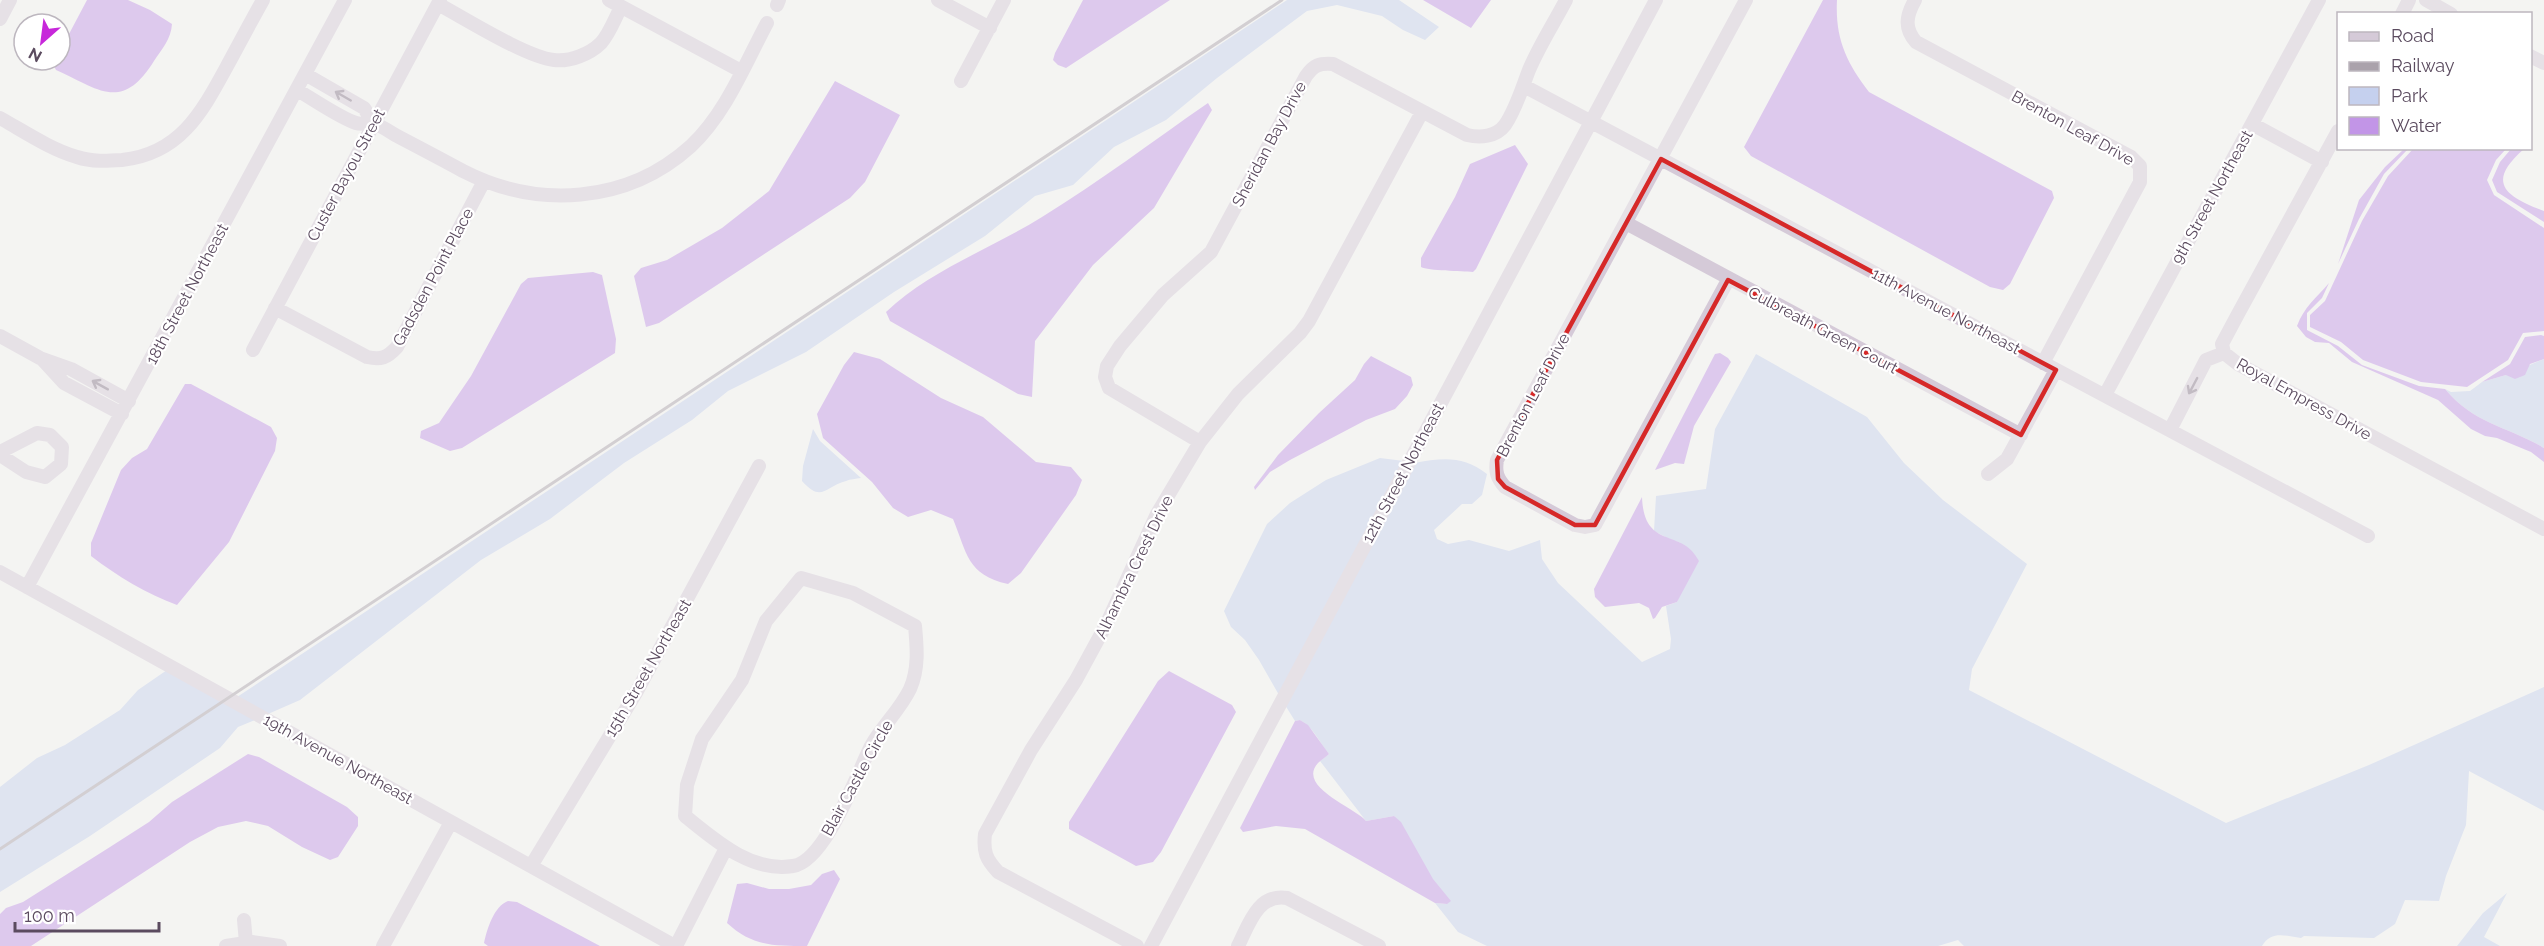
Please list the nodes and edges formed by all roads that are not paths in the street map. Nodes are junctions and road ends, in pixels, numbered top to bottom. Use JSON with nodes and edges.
{"nodes":[{"id":1,"x":10,"y":0,"type":"edge"},
{"id":2,"x":263,"y":0,"type":"edge"},
{"id":3,"x":345,"y":0,"type":"edge"},
{"id":4,"x":938,"y":0,"type":"edge"},
{"id":5,"x":1004,"y":0,"type":"edge"},
{"id":6,"x":1566,"y":0,"type":"edge"},
{"id":7,"x":1656,"y":0,"type":"edge"},
{"id":8,"x":1746,"y":0,"type":"edge"},
{"id":9,"x":1915,"y":0,"type":"edge"},
{"id":10,"x":2319,"y":0,"type":"edge"},
{"id":11,"x":2426,"y":0,"type":"edge"},
{"id":12,"x":439,"y":2,"type":"edge"},
{"id":13,"x":615,"y":3,"type":"edge"},
{"id":14,"x":2447,"y":12,"type":"edge"},
{"id":15,"x":0,"y":19,"type":"edge"},
{"id":16,"x":767,"y":23,"type":"dead end"},
{"id":17,"x":990,"y":28,"type":"junction"},
{"id":18,"x":741,"y":71,"type":"junction"},
{"id":19,"x":305,"y":74,"type":"junction"},
{"id":20,"x":961,"y":81,"type":"dead end"},
{"id":21,"x":1524,"y":86,"type":"junction"},
{"id":22,"x":297,"y":90,"type":"junction"},
{"id":23,"x":1422,"y":112,"type":"junction"},
{"id":24,"x":0,"y":118,"type":"edge"},
{"id":25,"x":1591,"y":122,"type":"junction"},
{"id":26,"x":374,"y":124,"type":"junction"},
{"id":27,"x":2252,"y":124,"type":"junction"},
{"id":28,"x":2337,"y":133,"type":"edge"},
{"id":29,"x":1661,"y":159,"type":"junction"},
{"id":30,"x":2322,"y":162,"type":"junction"},
{"id":31,"x":484,"y":181,"type":"junction"},
{"id":32,"x":1626,"y":223,"type":"junction"},
{"id":33,"x":1728,"y":280,"type":"junction"},
{"id":34,"x":275,"y":308,"type":"junction"},
{"id":35,"x":0,"y":336,"type":"edge"},
{"id":36,"x":253,"y":350,"type":"dead end"},
{"id":37,"x":2224,"y":353,"type":"junction"},
{"id":38,"x":40,"y":358,"type":"junction"},
{"id":39,"x":2043,"y":363,"type":"junction"},
{"id":40,"x":2056,"y":370,"type":"junction"},
{"id":41,"x":2105,"y":395,"type":"junction"},
{"id":42,"x":129,"y":401,"type":"junction"},
{"id":43,"x":122,"y":414,"type":"junction"},
{"id":44,"x":2170,"y":430,"type":"junction"},
{"id":45,"x":2021,"y":435,"type":"junction"},
{"id":46,"x":1200,"y":442,"type":"junction"},
{"id":47,"x":759,"y":466,"type":"dead end"},
{"id":48,"x":1988,"y":474,"type":"dead end"},
{"id":49,"x":2544,"y":529,"type":"edge"},
{"id":50,"x":2368,"y":536,"type":"dead end"},
{"id":51,"x":0,"y":572,"type":"edge"},
{"id":52,"x":27,"y":587,"type":"junction"},
{"id":53,"x":451,"y":822,"type":"junction"},
{"id":54,"x":726,"y":848,"type":"junction"},
{"id":55,"x":531,"y":866,"type":"junction"},
{"id":56,"x":244,"y":920,"type":"dead end"},
{"id":57,"x":246,"y":943,"type":"junction"},
{"id":58,"x":226,"y":946,"type":"edge"},
{"id":59,"x":280,"y":946,"type":"edge"},
{"id":60,"x":383,"y":946,"type":"edge"},
{"id":61,"x":676,"y":946,"type":"edge"},
{"id":62,"x":1137,"y":946,"type":"edge"},
{"id":63,"x":1150,"y":946,"type":"edge"},
{"id":64,"x":1238,"y":946,"type":"edge"},
{"id":65,"x":1379,"y":946,"type":"edge"}],
"edges":[{"from":1,"to":15,"type":"street"},
{"from":2,"to":24,"type":"street"},
{"from":3,"to":19,"type":"street","name":"18th Street Northeast"},
{"from":4,"to":17,"type":"street"},
{"from":5,"to":17,"type":"street"},
{"from":6,"to":21,"type":"street","name":"Sheridan Bay Drive"},
{"from":7,"to":25,"type":"street","name":"12th Street Northeast"},
{"from":8,"to":29,"type":"street","name":"Brenton Leaf Drive"},
{"from":9,"to":39,"type":"street","name":"Brenton Leaf Drive"},
{"from":10,"to":27,"type":"street","name":"9th Street Northeast"},
{"from":11,"to":14,"type":"street"},
{"from":12,"to":13,"type":"street"},
{"from":12,"to":26,"type":"street","name":"Custer Bayou Street"},
{"from":13,"to":18,"type":"street"},
{"from":16,"to":18,"type":"street"},
{"from":17,"to":20,"type":"street"},
{"from":18,"to":31,"type":"street"},
{"from":19,"to":22,"type":"street","name":"18th Street Northeast"},
{"from":26,"to":19,"type":"street","one_way":true},
{"from":21,"to":23,"type":"street","name":"Sheridan Bay Drive"},
{"from":21,"to":25,"type":"street","name":"11th Avenue Northeast"},
{"from":22,"to":26,"type":"street"},
{"from":22,"to":42,"type":"street","name":"18th Street Northeast"},
{"from":23,"to":46,"type":"street","name":"Alhambra Crest Drive"},
{"from":23,"to":46,"type":"street","name":"Sheridan Bay Drive"},
{"from":25,"to":29,"type":"street","name":"11th Avenue Northeast"},
{"from":25,"to":63,"type":"street","name":"12th Street Northeast"},
{"from":26,"to":31,"type":"street"},
{"from":26,"to":34,"type":"street","name":"Custer Bayou Street"},
{"from":27,"to":30,"type":"street"},
{"from":27,"to":41,"type":"street","name":"9th Street Northeast"},
{"from":28,"to":30,"type":"street","name":"Royal Empress Drive"},
{"from":29,"to":32,"type":"street","name":"Brenton Leaf Drive"},
{"from":29,"to":39,"type":"street","name":"11th Avenue Northeast"},
{"from":30,"to":37,"type":"street","name":"Royal Empress Drive"},
{"from":31,"to":34,"type":"street","name":"Gadsden Point Place"},
{"from":32,"to":33,"type":"street","name":"Culbreath Green Court"},
{"from":32,"to":33,"type":"street","name":"Brenton Leaf Drive"},
{"from":33,"to":45,"type":"street","name":"Culbreath Green Court"},
{"from":34,"to":36,"type":"street","name":"Custer Bayou Street"},
{"from":35,"to":38,"type":"street"},
{"from":37,"to":44,"type":"street","one_way":true},
{"from":37,"to":49,"type":"street","name":"Royal Empress Drive"},
{"from":42,"to":38,"type":"street","one_way":true},
{"from":38,"to":43,"type":"street"},
{"from":39,"to":40,"type":"street","name":"11th Avenue Northeast"},
{"from":40,"to":41,"type":"street","name":"11th Avenue Northeast"},
{"from":40,"to":45,"type":"street"},
{"from":41,"to":44,"type":"street","name":"11th Avenue Northeast"},
{"from":42,"to":43,"type":"street","name":"18th Street Northeast"},
{"from":43,"to":52,"type":"street","name":"18th Street Northeast"},
{"from":44,"to":50,"type":"street","name":"11th Avenue Northeast"},
{"from":45,"to":48,"type":"street"},
{"from":46,"to":62,"type":"street","name":"Alhambra Crest Drive"},
{"from":47,"to":55,"type":"street","name":"15th Street Northeast"},
{"from":51,"to":52,"type":"street","name":"19th Avenue Northeast"},
{"from":52,"to":53,"type":"street","name":"19th Avenue Northeast"},
{"from":53,"to":55,"type":"street","name":"19th Avenue Northeast"},
{"from":53,"to":60,"type":"street"},
{"from":54,"to":54,"type":"street","name":"Blair Castle Circle"},
{"from":54,"to":61,"type":"street"},
{"from":55,"to":61,"type":"street","name":"19th Avenue Northeast"},
{"from":56,"to":57,"type":"street"},
{"from":57,"to":58,"type":"street"},
{"from":57,"to":59,"type":"street"},
{"from":64,"to":65,"type":"street"}]}
